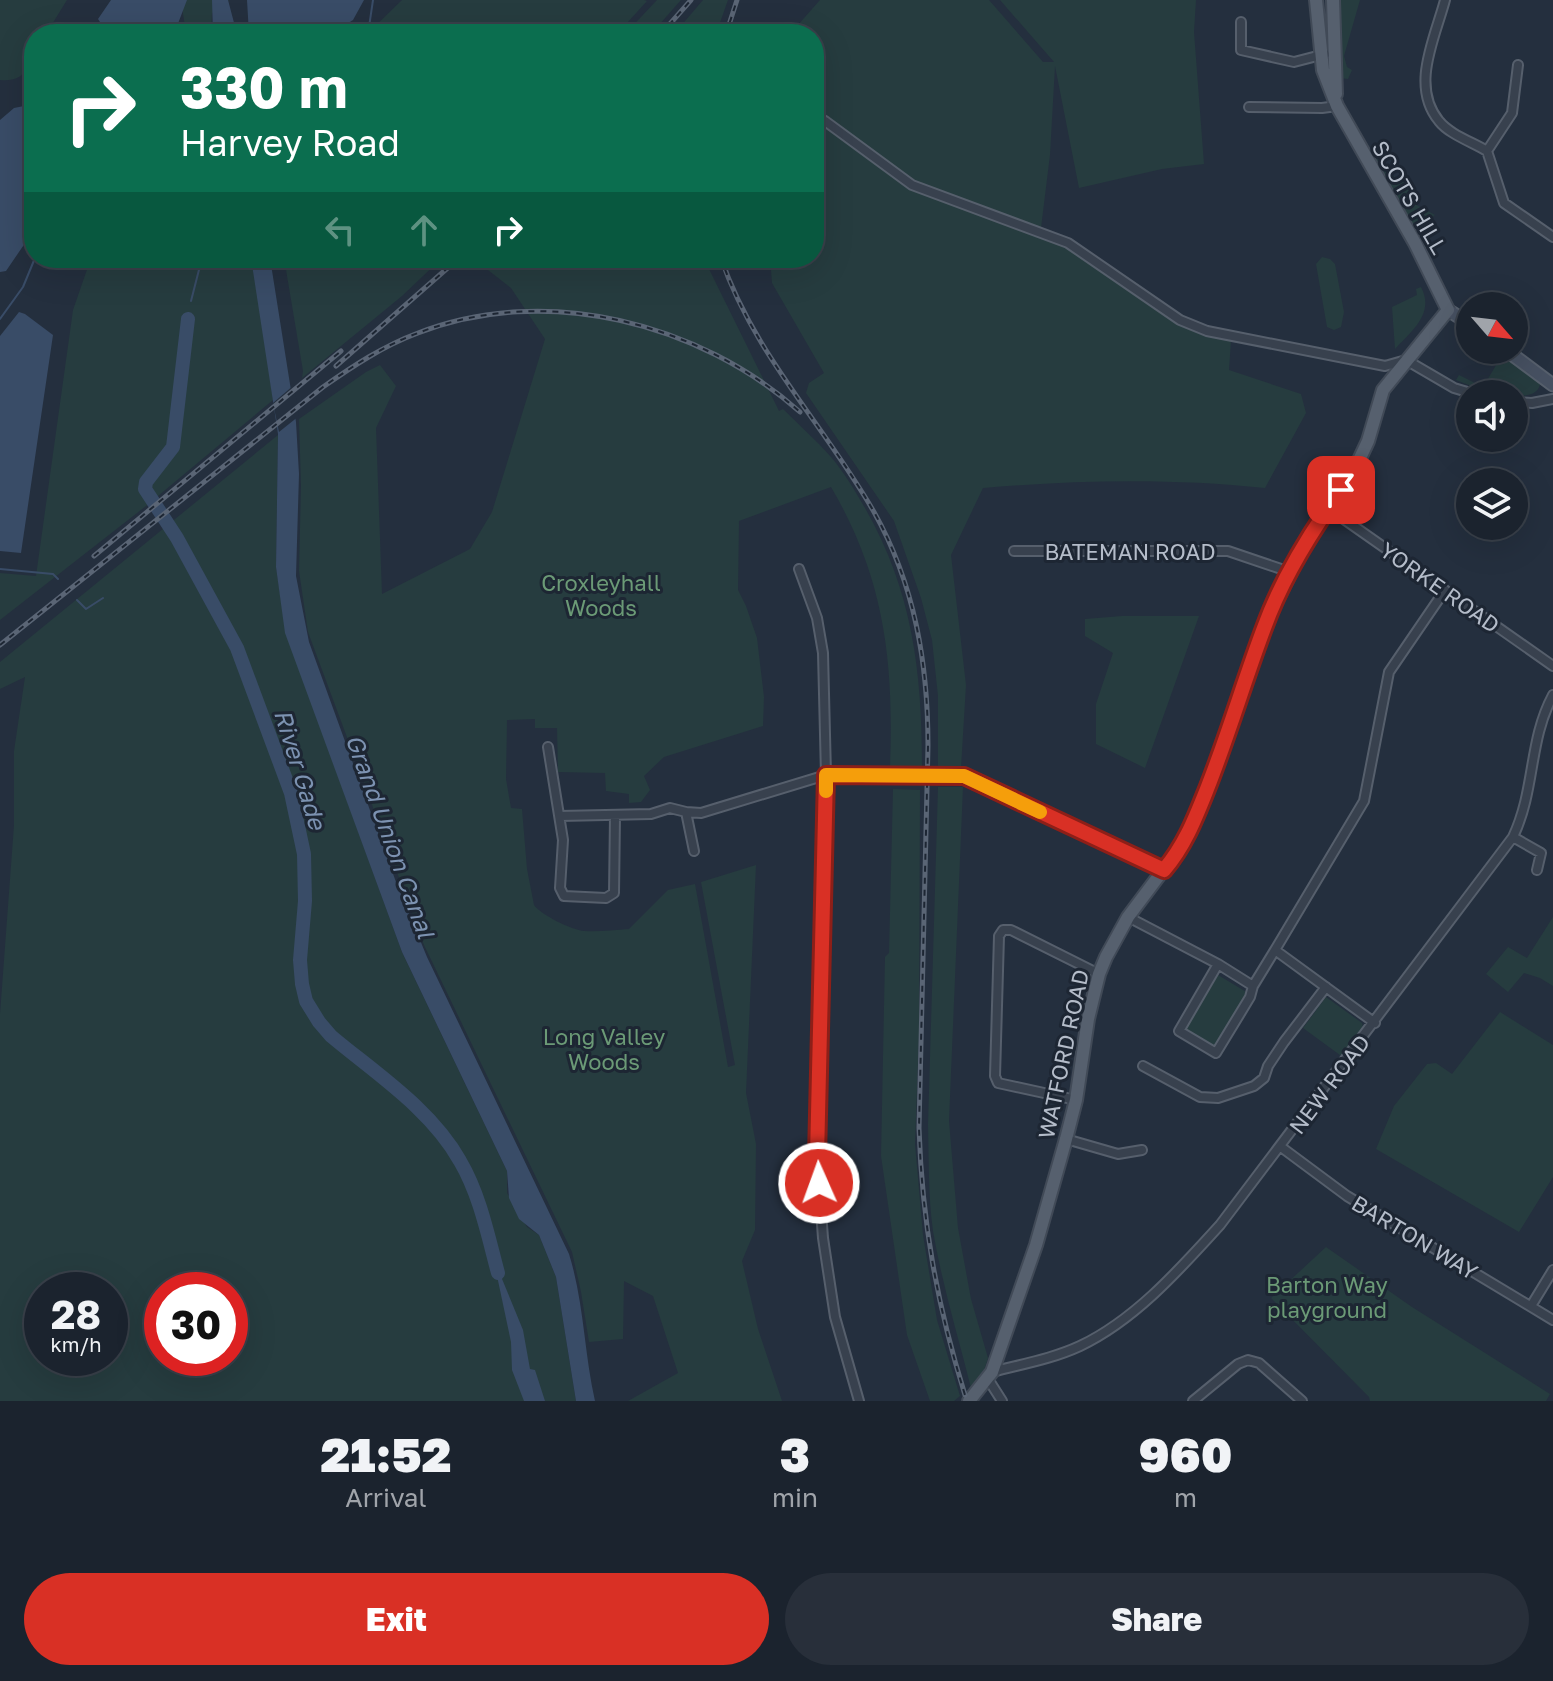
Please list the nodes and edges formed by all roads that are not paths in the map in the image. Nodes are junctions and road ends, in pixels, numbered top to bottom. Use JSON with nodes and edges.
{"nodes":[{"id":1,"x":1316,"y":0,"type":"edge"},
{"id":2,"x":1333,"y":0,"type":"edge"},
{"id":3,"x":1445,"y":0,"type":"edge"},
{"id":4,"x":1241,"y":22,"type":"dead end"},
{"id":5,"x":1327,"y":54,"type":"junction"},
{"id":6,"x":1518,"y":65,"type":"dead end"},
{"id":7,"x":1337,"y":106,"type":"junction"},
{"id":8,"x":1249,"y":107,"type":"dead end"},
{"id":9,"x":824,"y":120,"type":"edge"},
{"id":10,"x":1487,"y":151,"type":"junction"},
{"id":11,"x":1553,"y":237,"type":"edge"},
{"id":12,"x":1448,"y":310,"type":"junction"},
{"id":13,"x":1456,"y":315,"type":"edge"},
{"id":14,"x":1406,"y":360,"type":"junction"},
{"id":15,"x":1528,"y":364,"type":"edge"},
{"id":16,"x":1551,"y":379,"type":"edge"},
{"id":17,"x":1456,"y":389,"type":"edge"},
{"id":18,"x":1553,"y":399,"type":"edge"},
{"id":19,"x":1528,"y":403,"type":"edge"},
{"id":20,"x":1328,"y":508,"type":"junction"},
{"id":21,"x":1014,"y":551,"type":"dead end"},
{"id":22,"x":799,"y":569,"type":"dead end"},
{"id":23,"x":1290,"y":572,"type":"junction"},
{"id":24,"x":1445,"y":590,"type":"junction"},
{"id":25,"x":1553,"y":666,"type":"edge"},
{"id":26,"x":1553,"y":695,"type":"edge"},
{"id":27,"x":548,"y":747,"type":"dead end"},
{"id":28,"x":826,"y":775,"type":"junction"},
{"id":29,"x":686,"y":812,"type":"junction"},
{"id":30,"x":560,"y":816,"type":"junction"},
{"id":31,"x":615,"y":816,"type":"junction"},
{"id":32,"x":1513,"y":837,"type":"junction"},
{"id":33,"x":694,"y":851,"type":"dead end"},
{"id":34,"x":1164,"y":870,"type":"junction"},
{"id":35,"x":1537,"y":870,"type":"dead end"},
{"id":36,"x":1128,"y":917,"type":"junction"},
{"id":37,"x":1275,"y":950,"type":"junction"},
{"id":38,"x":1218,"y":964,"type":"junction"},
{"id":39,"x":1099,"y":974,"type":"junction"},
{"id":40,"x":1253,"y":986,"type":"junction"},
{"id":41,"x":1326,"y":987,"type":"junction"},
{"id":42,"x":1375,"y":1023,"type":"junction"},
{"id":43,"x":1143,"y":1066,"type":"dead end"},
{"id":44,"x":1076,"y":1100,"type":"junction"},
{"id":45,"x":1066,"y":1139,"type":"junction"},
{"id":46,"x":1281,"y":1147,"type":"junction"},
{"id":47,"x":1142,"y":1150,"type":"dead end"},
{"id":48,"x":1553,"y":1270,"type":"edge"},
{"id":49,"x":1531,"y":1306,"type":"junction"},
{"id":50,"x":1553,"y":1320,"type":"edge"},
{"id":51,"x":990,"y":1376,"type":"junction"},
{"id":52,"x":859,"y":1401,"type":"edge"},
{"id":53,"x":969,"y":1401,"type":"edge"},
{"id":54,"x":1002,"y":1401,"type":"edge"},
{"id":55,"x":1193,"y":1401,"type":"edge"},
{"id":56,"x":1302,"y":1401,"type":"edge"}],
"edges":[{"from":1,"to":5,"type":"main road","name":"SCOTS HILL"},
{"from":2,"to":5,"type":"main road","name":"SCOTS HILL"},
{"from":3,"to":10,"type":"street"},
{"from":4,"to":5,"type":"street"},
{"from":5,"to":7,"type":"main road","name":"SCOTS HILL"},
{"from":6,"to":10,"type":"street"},
{"from":7,"to":8,"type":"street"},
{"from":7,"to":12,"type":"main road","name":"SCOTS HILL"},
{"from":9,"to":14,"type":"street"},
{"from":10,"to":11,"type":"street"},
{"from":12,"to":13,"type":"street"},
{"from":12,"to":14,"type":"main road","name":"WATFORD ROAD"},
{"from":14,"to":17,"type":"street"},
{"from":14,"to":20,"type":"main road","name":"WATFORD ROAD"},
{"from":15,"to":16,"type":"street"},
{"from":18,"to":19,"type":"street"},
{"from":20,"to":23,"type":"main road","name":"WATFORD ROAD"},
{"from":20,"to":24,"type":"street","name":"YORKE ROAD"},
{"from":21,"to":23,"type":"street","name":"BATEMAN ROAD"},
{"from":22,"to":28,"type":"street"},
{"from":23,"to":34,"type":"main road","name":"WATFORD ROAD"},
{"from":24,"to":25,"type":"street","name":"YORKE ROAD"},
{"from":24,"to":37,"type":"street"},
{"from":26,"to":32,"type":"street","name":"NEW ROAD"},
{"from":27,"to":30,"type":"street"},
{"from":28,"to":29,"type":"street"},
{"from":28,"to":34,"type":"street","bridge":true},
{"from":28,"to":52,"type":"street"},
{"from":29,"to":31,"type":"street"},
{"from":29,"to":33,"type":"street"},
{"from":30,"to":31,"type":"street"},
{"from":30,"to":31,"type":"street"},
{"from":32,"to":35,"type":"street"},
{"from":32,"to":42,"type":"street","name":"NEW ROAD"},
{"from":34,"to":36,"type":"main road","name":"WATFORD ROAD"},
{"from":36,"to":38,"type":"street"},
{"from":36,"to":39,"type":"main road","name":"WATFORD ROAD"},
{"from":37,"to":40,"type":"street"},
{"from":37,"to":41,"type":"street"},
{"from":38,"to":40,"type":"street"},
{"from":38,"to":40,"type":"street"},
{"from":39,"to":44,"type":"main road","name":"WATFORD ROAD"},
{"from":39,"to":44,"type":"street"},
{"from":41,"to":42,"type":"street"},
{"from":41,"to":43,"type":"street"},
{"from":42,"to":46,"type":"street","name":"NEW ROAD"},
{"from":44,"to":45,"type":"main road","name":"WATFORD ROAD"},
{"from":45,"to":47,"type":"street"},
{"from":45,"to":51,"type":"main road","name":"WATFORD ROAD"},
{"from":46,"to":49,"type":"street","name":"BARTON WAY"},
{"from":46,"to":51,"type":"street","name":"NEW ROAD"},
{"from":48,"to":49,"type":"street"},
{"from":49,"to":50,"type":"street","name":"BARTON WAY"},
{"from":51,"to":53,"type":"main road","name":"WATFORD ROAD"},
{"from":51,"to":54,"type":"street"},
{"from":55,"to":56,"type":"street"}]}
